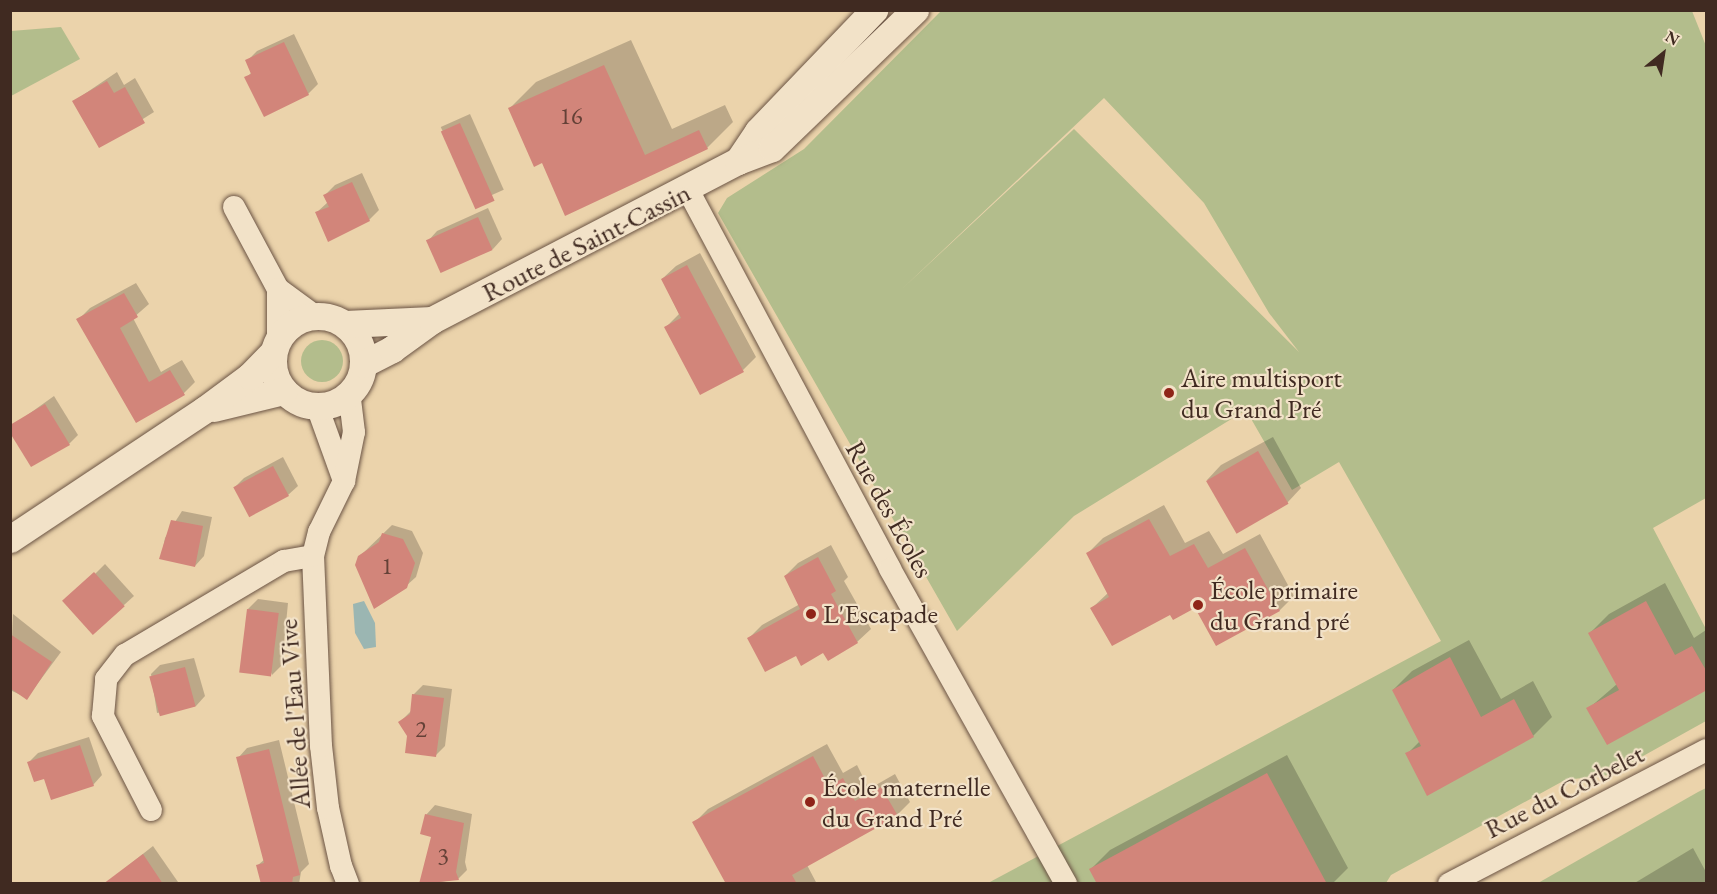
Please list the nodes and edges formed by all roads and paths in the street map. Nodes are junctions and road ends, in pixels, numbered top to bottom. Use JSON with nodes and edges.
{"nodes":[{"id":1,"x":874,"y":10,"type":"edge"},
{"id":2,"x":898,"y":10,"type":"edge"},
{"id":3,"x":915,"y":10,"type":"edge"},
{"id":4,"x":855,"y":72,"type":"junction"},
{"id":5,"x":738,"y":161,"type":"junction"},
{"id":6,"x":688,"y":190,"type":"junction"},
{"id":7,"x":234,"y":207,"type":"dead end"},
{"id":8,"x":278,"y":289,"type":"junction"},
{"id":9,"x":315,"y":316,"type":"junction"},
{"id":10,"x":432,"y":320,"type":"junction"},
{"id":11,"x":345,"y":324,"type":"junction"},
{"id":12,"x":276,"y":345,"type":"junction"},
{"id":13,"x":363,"y":364,"type":"junction"},
{"id":14,"x":284,"y":391,"type":"junction"},
{"id":15,"x":349,"y":394,"type":"junction"},
{"id":16,"x":317,"y":406,"type":"junction"},
{"id":17,"x":204,"y":410,"type":"junction"},
{"id":18,"x":344,"y":481,"type":"junction"},
{"id":19,"x":10,"y":539,"type":"edge"},
{"id":20,"x":313,"y":556,"type":"junction"},
{"id":21,"x":1707,"y":750,"type":"edge"},
{"id":22,"x":151,"y":810,"type":"dead end"},
{"id":23,"x":340,"y":878,"type":"edge"},
{"id":24,"x":1066,"y":884,"type":"edge"},
{"id":25,"x":1449,"y":884,"type":"edge"}],
"edges":[{"from":1,"to":5,"type":"street","name":"Route de Saint-Cassin"},
{"from":2,"to":4,"type":"street","name":"Route de Saint-Cassin"},
{"from":3,"to":4,"type":"street","name":"Route de Saint-Cassin"},
{"from":4,"to":5,"type":"street","name":"Route de Saint-Cassin"},
{"from":5,"to":6,"type":"street","name":"Route de Saint-Cassin"},
{"from":6,"to":10,"type":"street","name":"Route de Saint-Cassin"},
{"from":6,"to":24,"type":"street","name":"Rue des Écoles"},
{"from":7,"to":8,"type":"street"},
{"from":8,"to":9,"type":"street"},
{"from":8,"to":12,"type":"street"},
{"from":9,"to":11,"type":"street"},
{"from":9,"to":12,"type":"street"},
{"from":10,"to":11,"type":"street","name":"Route de Saint-Cassin"},
{"from":10,"to":13,"type":"street","name":"Route de Saint-Cassin"},
{"from":11,"to":13,"type":"street"},
{"from":12,"to":14,"type":"street"},
{"from":12,"to":17,"type":"street"},
{"from":13,"to":15,"type":"street"},
{"from":14,"to":16,"type":"street"},
{"from":14,"to":17,"type":"street"},
{"from":15,"to":16,"type":"street"},
{"from":15,"to":18,"type":"street","name":"Allée de l'Eau Vive"},
{"from":16,"to":18,"type":"street"},
{"from":17,"to":19,"type":"street"},
{"from":18,"to":20,"type":"street","name":"Allée de l'Eau Vive"},
{"from":20,"to":22,"type":"street"},
{"from":20,"to":23,"type":"street","name":"Allée de l'Eau Vive"},
{"from":21,"to":25,"type":"street","name":"Rue du Corbelet"}]}
